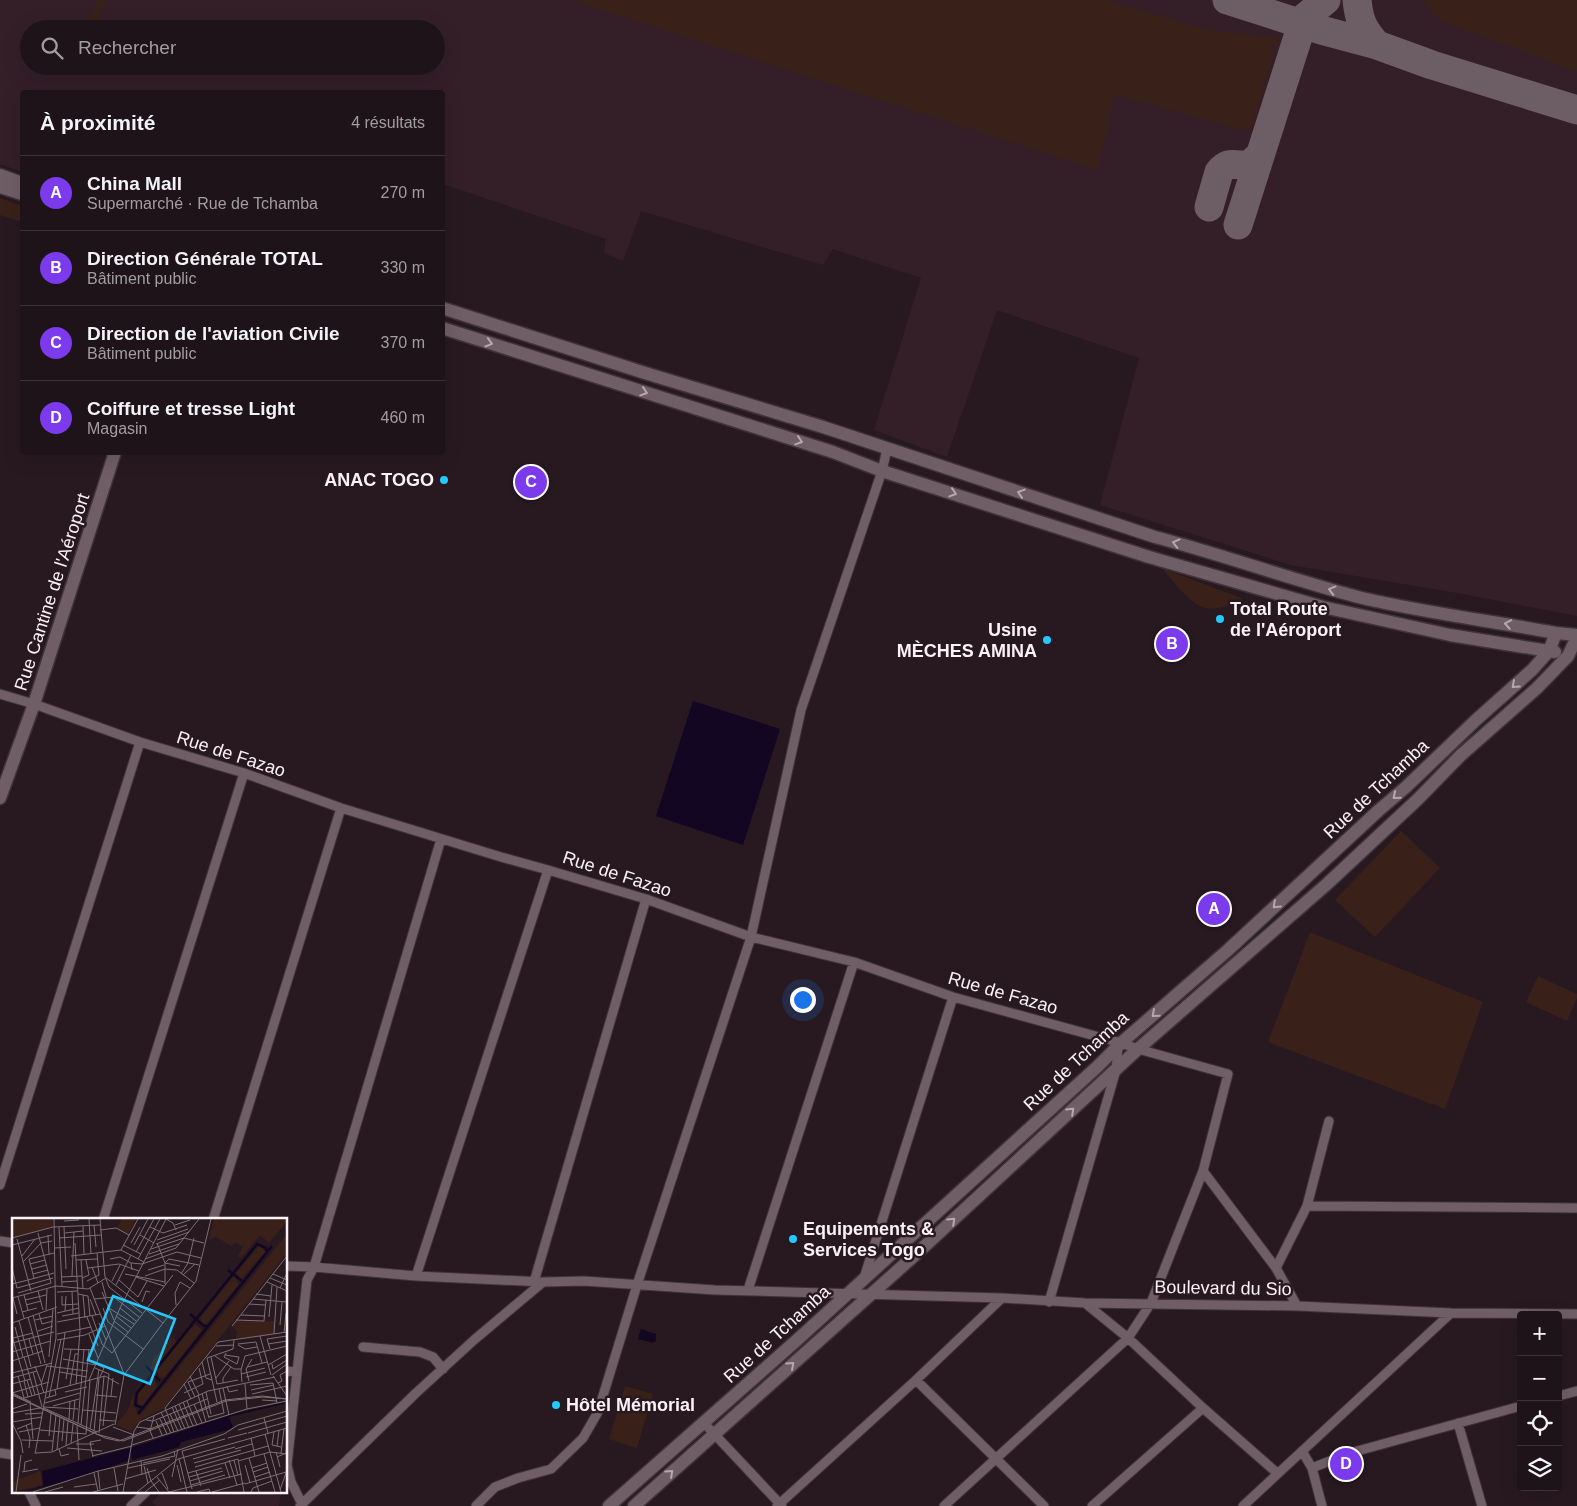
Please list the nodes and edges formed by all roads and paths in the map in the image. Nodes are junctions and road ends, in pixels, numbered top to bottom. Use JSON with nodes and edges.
{"nodes":[{"id":1,"x":0,"y":176,"type":"edge"},
{"id":2,"x":20,"y":182,"type":"edge"},
{"id":3,"x":0,"y":187,"type":"edge"},
{"id":4,"x":20,"y":193,"type":"edge"},
{"id":5,"x":445,"y":309,"type":"edge"},
{"id":6,"x":445,"y":329,"type":"edge"},
{"id":7,"x":887,"y":449,"type":"junction"},
{"id":8,"x":114,"y":455,"type":"edge"},
{"id":9,"x":882,"y":471,"type":"junction"},
{"id":10,"x":1556,"y":633,"type":"junction"},
{"id":11,"x":1577,"y":636,"type":"edge"},
{"id":12,"x":1549,"y":651,"type":"junction"},
{"id":13,"x":1573,"y":656,"type":"edge"},
{"id":14,"x":0,"y":694,"type":"edge"},
{"id":15,"x":34,"y":704,"type":"junction"},
{"id":16,"x":140,"y":742,"type":"junction"},
{"id":17,"x":244,"y":773,"type":"junction"},
{"id":18,"x":1,"y":790,"type":"edge"},
{"id":19,"x":341,"y":808,"type":"junction"},
{"id":20,"x":441,"y":839,"type":"junction"},
{"id":21,"x":548,"y":870,"type":"junction"},
{"id":22,"x":646,"y":899,"type":"junction"},
{"id":23,"x":750,"y":937,"type":"junction"},
{"id":24,"x":854,"y":962,"type":"junction"},
{"id":25,"x":953,"y":997,"type":"junction"},
{"id":26,"x":1120,"y":1045,"type":"junction"},
{"id":27,"x":1138,"y":1049,"type":"junction"},
{"id":28,"x":1116,"y":1070,"type":"junction"},
{"id":29,"x":1329,"y":1121,"type":"dead end"},
{"id":30,"x":1202,"y":1171,"type":"junction"},
{"id":31,"x":0,"y":1185,"type":"edge"},
{"id":32,"x":1307,"y":1206,"type":"junction"},
{"id":33,"x":1577,"y":1208,"type":"edge"},
{"id":34,"x":104,"y":1218,"type":"edge"},
{"id":35,"x":214,"y":1218,"type":"edge"},
{"id":36,"x":288,"y":1266,"type":"edge"},
{"id":37,"x":314,"y":1266,"type":"junction"},
{"id":38,"x":1276,"y":1268,"type":"junction"},
{"id":39,"x":416,"y":1276,"type":"junction"},
{"id":40,"x":863,"y":1279,"type":"junction"},
{"id":41,"x":539,"y":1282,"type":"junction"},
{"id":42,"x":637,"y":1285,"type":"junction"},
{"id":43,"x":748,"y":1290,"type":"junction"},
{"id":44,"x":848,"y":1293,"type":"junction"},
{"id":45,"x":869,"y":1294,"type":"junction"},
{"id":46,"x":1002,"y":1298,"type":"junction"},
{"id":47,"x":1049,"y":1302,"type":"junction"},
{"id":48,"x":1084,"y":1303,"type":"junction"},
{"id":49,"x":1151,"y":1303,"type":"junction"},
{"id":50,"x":1297,"y":1306,"type":"junction"},
{"id":51,"x":1451,"y":1313,"type":"junction"},
{"id":52,"x":1577,"y":1314,"type":"edge"},
{"id":53,"x":1128,"y":1338,"type":"junction"},
{"id":54,"x":363,"y":1347,"type":"dead end"},
{"id":55,"x":443,"y":1369,"type":"junction"},
{"id":56,"x":288,"y":1371,"type":"edge"},
{"id":57,"x":297,"y":1372,"type":"junction"},
{"id":58,"x":916,"y":1380,"type":"junction"},
{"id":59,"x":1577,"y":1391,"type":"edge"},
{"id":60,"x":1562,"y":1395,"type":"edge"},
{"id":61,"x":1517,"y":1407,"type":"edge"},
{"id":62,"x":1203,"y":1408,"type":"junction"},
{"id":63,"x":704,"y":1423,"type":"junction"},
{"id":64,"x":1458,"y":1424,"type":"junction"},
{"id":65,"x":714,"y":1434,"type":"junction"},
{"id":66,"x":1302,"y":1451,"type":"junction"},
{"id":67,"x":288,"y":1456,"type":"edge"},
{"id":68,"x":996,"y":1458,"type":"junction"},
{"id":69,"x":1312,"y":1468,"type":"junction"},
{"id":70,"x":288,"y":1469,"type":"edge"},
{"id":71,"x":1277,"y":1473,"type":"junction"},
{"id":72,"x":30,"y":1494,"type":"edge"},
{"id":73,"x":144,"y":1494,"type":"edge"},
{"id":74,"x":301,"y":1505,"type":"edge"},
{"id":75,"x":780,"y":1505,"type":"edge"},
{"id":76,"x":36,"y":1506,"type":"edge"},
{"id":77,"x":131,"y":1506,"type":"edge"},
{"id":78,"x":476,"y":1506,"type":"edge"},
{"id":79,"x":609,"y":1506,"type":"edge"},
{"id":80,"x":634,"y":1506,"type":"edge"},
{"id":81,"x":944,"y":1506,"type":"edge"},
{"id":82,"x":1044,"y":1506,"type":"edge"},
{"id":83,"x":1092,"y":1506,"type":"edge"},
{"id":84,"x":1243,"y":1506,"type":"edge"},
{"id":85,"x":1322,"y":1506,"type":"edge"},
{"id":86,"x":1482,"y":1506,"type":"edge"}],
"edges":[{"from":1,"to":2,"type":"main road"},
{"from":3,"to":4,"type":"main road"},
{"from":5,"to":7,"type":"main road"},
{"from":6,"to":9,"type":"main road","one_way":true},
{"from":7,"to":9,"type":"street"},
{"from":10,"to":7,"type":"main road","one_way":true},
{"from":8,"to":15,"type":"main road","name":"Rue Cantine de l'Aéroport"},
{"from":9,"to":12,"type":"main road","one_way":true},
{"from":9,"to":23,"type":"street"},
{"from":10,"to":11,"type":"main road"},
{"from":10,"to":12,"type":"main road","name":"Rue de Tchamba"},
{"from":11,"to":13,"type":"main road","name":"Rue de Tchamba"},
{"from":12,"to":13,"type":"main road"},
{"from":12,"to":26,"type":"main road","name":"Rue de Tchamba","one_way":true},
{"from":13,"to":27,"type":"main road","name":"Rue de Tchamba"},
{"from":14,"to":15,"type":"street","name":"Rue de Fazao"},
{"from":15,"to":16,"type":"street","name":"Rue de Fazao"},
{"from":15,"to":18,"type":"main road","name":"Rue Cantine de l'Aéroport"},
{"from":16,"to":17,"type":"street","name":"Rue de Fazao"},
{"from":16,"to":31,"type":"street"},
{"from":17,"to":19,"type":"street","name":"Rue de Fazao"},
{"from":17,"to":34,"type":"street"},
{"from":19,"to":20,"type":"street","name":"Rue de Fazao"},
{"from":19,"to":35,"type":"street"},
{"from":20,"to":21,"type":"street","name":"Rue de Fazao"},
{"from":20,"to":37,"type":"street"},
{"from":21,"to":22,"type":"street","name":"Rue de Fazao"},
{"from":21,"to":39,"type":"street"},
{"from":22,"to":23,"type":"street","name":"Rue de Fazao"},
{"from":22,"to":41,"type":"street"},
{"from":23,"to":24,"type":"street","name":"Rue de Fazao"},
{"from":23,"to":42,"type":"street"},
{"from":24,"to":25,"type":"street","name":"Rue de Fazao"},
{"from":24,"to":43,"type":"street"},
{"from":25,"to":26,"type":"street","name":"Rue de Fazao"},
{"from":25,"to":40,"type":"street"},
{"from":26,"to":27,"type":"street","name":"Rue de Fazao"},
{"from":26,"to":28,"type":"street"},
{"from":26,"to":40,"type":"main road","name":"Rue de Tchamba"},
{"from":27,"to":28,"type":"main road","name":"Rue de Tchamba"},
{"from":27,"to":30,"type":"street","name":"Rue de Fazao"},
{"from":45,"to":28,"type":"main road","name":"Rue de Tchamba","one_way":true},
{"from":28,"to":47,"type":"street"},
{"from":29,"to":32,"type":"street"},
{"from":30,"to":38,"type":"street"},
{"from":30,"to":49,"type":"street"},
{"from":32,"to":33,"type":"street"},
{"from":32,"to":38,"type":"street"},
{"from":36,"to":37,"type":"street","name":"Boulevard du Sio"},
{"from":37,"to":39,"type":"street","name":"Boulevard du Sio"},
{"from":37,"to":57,"type":"street"},
{"from":38,"to":50,"type":"street"},
{"from":39,"to":41,"type":"street","name":"Boulevard du Sio"},
{"from":40,"to":44,"type":"main road","name":"Rue de Tchamba"},
{"from":41,"to":42,"type":"street","name":"Boulevard du Sio"},
{"from":41,"to":55,"type":"street"},
{"from":42,"to":43,"type":"street","name":"Boulevard du Sio"},
{"from":42,"to":78,"type":"street"},
{"from":43,"to":44,"type":"street","name":"Boulevard du Sio"},
{"from":44,"to":45,"type":"street","name":"Boulevard du Sio"},
{"from":44,"to":63,"type":"main road","name":"Rue de Tchamba"},
{"from":45,"to":46,"type":"street","name":"Boulevard du Sio"},
{"from":65,"to":45,"type":"main road","name":"Rue de Tchamba","one_way":true},
{"from":46,"to":47,"type":"street","name":"Boulevard du Sio"},
{"from":46,"to":58,"type":"street"},
{"from":47,"to":48,"type":"street","name":"Boulevard du Sio"},
{"from":48,"to":49,"type":"street","name":"Boulevard du Sio"},
{"from":48,"to":53,"type":"street"},
{"from":49,"to":50,"type":"street","name":"Boulevard du Sio"},
{"from":49,"to":53,"type":"street"},
{"from":50,"to":51,"type":"street","name":"Boulevard du Sio"},
{"from":51,"to":52,"type":"street","name":"Boulevard du Sio"},
{"from":51,"to":66,"type":"street"},
{"from":53,"to":62,"type":"street"},
{"from":53,"to":68,"type":"street"},
{"from":54,"to":55,"type":"street"},
{"from":55,"to":74,"type":"street"},
{"from":56,"to":57,"type":"street"},
{"from":57,"to":67,"type":"street"},
{"from":58,"to":68,"type":"street"},
{"from":58,"to":75,"type":"street"},
{"from":59,"to":60,"type":"street"},
{"from":61,"to":64,"type":"street"},
{"from":62,"to":71,"type":"street"},
{"from":62,"to":83,"type":"street"},
{"from":63,"to":65,"type":"street"},
{"from":63,"to":79,"type":"main road","name":"Rue de Tchamba"},
{"from":64,"to":69,"type":"street"},
{"from":64,"to":86,"type":"street"},
{"from":65,"to":75,"type":"street"},
{"from":80,"to":65,"type":"main road","name":"Rue de Tchamba","one_way":true},
{"from":66,"to":69,"type":"street"},
{"from":66,"to":71,"type":"street"},
{"from":68,"to":81,"type":"street"},
{"from":68,"to":82,"type":"street"},
{"from":69,"to":85,"type":"street"},
{"from":70,"to":74,"type":"street"},
{"from":71,"to":84,"type":"street"},
{"from":72,"to":76,"type":"street"},
{"from":73,"to":77,"type":"street"}]}
